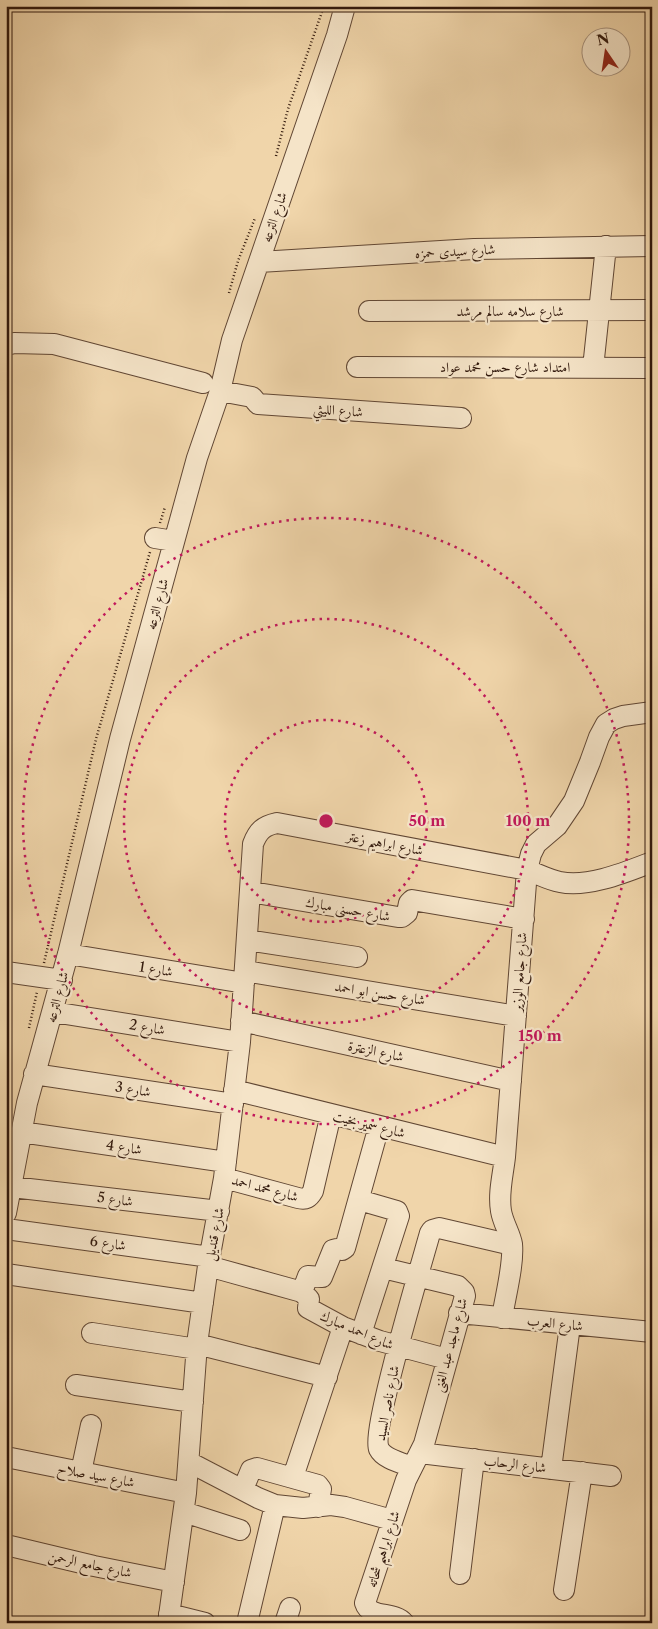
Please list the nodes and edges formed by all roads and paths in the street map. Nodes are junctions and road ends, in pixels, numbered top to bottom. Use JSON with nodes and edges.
{"nodes":[{"id":1,"x":345,"y":6,"type":"edge"},
{"id":2,"x":606,"y":246,"type":"junction"},
{"id":3,"x":652,"y":246,"type":"edge"},
{"id":4,"x":259,"y":262,"type":"junction"},
{"id":5,"x":599,"y":310,"type":"junction"},
{"id":6,"x":652,"y":310,"type":"edge"},
{"id":7,"x":369,"y":311,"type":"dead end"},
{"id":8,"x":6,"y":345,"type":"edge"},
{"id":9,"x":358,"y":366,"type":"dead end"},
{"id":10,"x":593,"y":368,"type":"junction"},
{"id":11,"x":652,"y":368,"type":"edge"},
{"id":12,"x":212,"y":387,"type":"junction"},
{"id":13,"x":461,"y":418,"type":"dead end"},
{"id":14,"x":652,"y":712,"type":"edge"},
{"id":15,"x":253,"y":844,"type":"joint"},
{"id":16,"x":652,"y":862,"type":"edge"},
{"id":17,"x":527,"y":870,"type":"junction"},
{"id":18,"x":250,"y":892,"type":"junction"},
{"id":19,"x":524,"y":919,"type":"junction"},
{"id":20,"x":247,"y":940,"type":"junction"},
{"id":21,"x":68,"y":954,"type":"junction"},
{"id":22,"x":357,"y":957,"type":"dead end"},
{"id":23,"x":6,"y":972,"type":"edge"},
{"id":24,"x":244,"y":977,"type":"junction"},
{"id":25,"x":62,"y":980,"type":"junction"},
{"id":26,"x":53,"y":1012,"type":"junction"},
{"id":27,"x":516,"y":1016,"type":"junction"},
{"id":28,"x":242,"y":1022,"type":"junction"},
{"id":29,"x":240,"y":1042,"type":"junction"},
{"id":30,"x":34,"y":1074,"type":"junction"},
{"id":31,"x":511,"y":1081,"type":"junction"},
{"id":32,"x":233,"y":1097,"type":"junction"},
{"id":33,"x":331,"y":1114,"type":"junction"},
{"id":34,"x":379,"y":1126,"type":"junction"},
{"id":35,"x":21,"y":1132,"type":"junction"},
{"id":36,"x":505,"y":1157,"type":"junction"},
{"id":37,"x":225,"y":1170,"type":"junction"},
{"id":38,"x":12,"y":1187,"type":"junction"},
{"id":39,"x":359,"y":1200,"type":"junction"},
{"id":40,"x":219,"y":1211,"type":"junction"},
{"id":41,"x":6,"y":1213,"type":"edge"},
{"id":42,"x":6,"y":1229,"type":"edge"},
{"id":43,"x":512,"y":1245,"type":"junction"},
{"id":44,"x":209,"y":1262,"type":"junction"},
{"id":45,"x":382,"y":1268,"type":"junction"},
{"id":46,"x":6,"y":1274,"type":"edge"},
{"id":47,"x":418,"y":1277,"type":"junction"},
{"id":48,"x":302,"y":1292,"type":"junction"},
{"id":49,"x":203,"y":1303,"type":"junction"},
{"id":50,"x":459,"y":1313,"type":"junction"},
{"id":51,"x":502,"y":1318,"type":"junction"},
{"id":52,"x":570,"y":1325,"type":"junction"},
{"id":53,"x":352,"y":1330,"type":"junction"},
{"id":54,"x":652,"y":1332,"type":"edge"},
{"id":55,"x":92,"y":1333,"type":"dead end"},
{"id":56,"x":197,"y":1347,"type":"junction"},
{"id":57,"x":399,"y":1348,"type":"junction"},
{"id":58,"x":447,"y":1359,"type":"junction"},
{"id":59,"x":327,"y":1377,"type":"junction"},
{"id":60,"x":76,"y":1385,"type":"dead end"},
{"id":61,"x":193,"y":1402,"type":"junction"},
{"id":62,"x":92,"y":1425,"type":"dead end"},
{"id":63,"x":6,"y":1457,"type":"edge"},
{"id":64,"x":474,"y":1459,"type":"junction"},
{"id":65,"x":416,"y":1460,"type":"junction"},
{"id":66,"x":189,"y":1462,"type":"junction"},
{"id":67,"x":551,"y":1469,"type":"junction"},
{"id":68,"x":81,"y":1472,"type":"junction"},
{"id":69,"x":582,"y":1472,"type":"junction"},
{"id":70,"x":611,"y":1476,"type":"dead end"},
{"id":71,"x":293,"y":1477,"type":"junction"},
{"id":72,"x":243,"y":1489,"type":"junction"},
{"id":73,"x":185,"y":1502,"type":"junction"},
{"id":74,"x":274,"y":1504,"type":"junction"},
{"id":75,"x":318,"y":1507,"type":"junction"},
{"id":76,"x":392,"y":1520,"type":"junction"},
{"id":77,"x":240,"y":1530,"type":"dead end"},
{"id":78,"x":6,"y":1545,"type":"edge"},
{"id":79,"x":460,"y":1574,"type":"dead end"},
{"id":80,"x":174,"y":1582,"type":"junction"},
{"id":81,"x":564,"y":1590,"type":"dead end"},
{"id":82,"x":169,"y":1619,"type":"edge"},
{"id":83,"x":205,"y":1623,"type":"edge"},
{"id":84,"x":247,"y":1623,"type":"edge"},
{"id":85,"x":404,"y":1623,"type":"edge"}],
"edges":[{"from":1,"to":4,"type":"street","name":"شارع الترعه"},
{"from":2,"to":3,"type":"street","name":"شارع سيدى حمزه"},
{"from":2,"to":4,"type":"street","name":"شارع سيدى حمزه"},
{"from":2,"to":5,"type":"street"},
{"from":4,"to":12,"type":"street","name":"شارع الترعه"},
{"from":5,"to":6,"type":"street","name":"شارع سلامه سالم مرشد"},
{"from":5,"to":7,"type":"street","name":"شارع سلامه سالم مرشد"},
{"from":5,"to":10,"type":"street"},
{"from":8,"to":12,"type":"street","name":"شارع الليثي"},
{"from":9,"to":10,"type":"street","name":"امتداد شارع حسن محمد عواد"},
{"from":10,"to":11,"type":"street","name":"امتداد شارع حسن محمد عواد"},
{"from":12,"to":13,"type":"street","name":"شارع الليثي"},
{"from":12,"to":21,"type":"street","name":"شارع الترعه"},
{"from":14,"to":17,"type":"street","name":"شارع جامع الوزير"},
{"from":15,"to":17,"type":"street","name":"شارع ابراهيم زعتر"},
{"from":15,"to":18,"type":"street","name":"شارع قنديل"},
{"from":16,"to":17,"type":"street","name":"شارع ابراهيم زعتر"},
{"from":17,"to":19,"type":"street","name":"شارع جامع الوزير"},
{"from":18,"to":19,"type":"street","name":"شارع حسنى مبارك"},
{"from":18,"to":20,"type":"street","name":"شارع قنديل"},
{"from":19,"to":27,"type":"street","name":"شارع جامع الوزير"},
{"from":20,"to":22,"type":"street"},
{"from":20,"to":24,"type":"street","name":"شارع قنديل"},
{"from":21,"to":24,"type":"street","name":"شارع 1"},
{"from":21,"to":25,"type":"street","name":"شارع الترعه"},
{"from":23,"to":25,"type":"street"},
{"from":24,"to":27,"type":"street","name":"شارع حسن ابو احمد"},
{"from":24,"to":28,"type":"street","name":"شارع قنديل"},
{"from":25,"to":26,"type":"street","name":"شارع الترعه"},
{"from":26,"to":29,"type":"street","name":"شارع 2"},
{"from":26,"to":30,"type":"street","name":"شارع الترعه"},
{"from":27,"to":31,"type":"street","name":"شارع جامع الوزير"},
{"from":28,"to":29,"type":"street","name":"شارع قنديل"},
{"from":28,"to":31,"type":"street","name":"شارع الزعترة"},
{"from":29,"to":32,"type":"street","name":"شارع قنديل"},
{"from":30,"to":32,"type":"street","name":"شارع 3"},
{"from":30,"to":35,"type":"street","name":"شارع الترعه"},
{"from":31,"to":36,"type":"street","name":"شارع جامع الوزير"},
{"from":32,"to":33,"type":"street","name":"شارع سمير بخيت"},
{"from":32,"to":37,"type":"street","name":"شارع قنديل"},
{"from":33,"to":34,"type":"street","name":"شارع سمير بخيت"},
{"from":33,"to":37,"type":"street","name":"شارع محمد احمد"},
{"from":34,"to":36,"type":"street","name":"شارع سمير بخيت"},
{"from":34,"to":39,"type":"street"},
{"from":35,"to":37,"type":"street","name":"شارع 4"},
{"from":35,"to":38,"type":"street","name":"شارع الترعه"},
{"from":36,"to":43,"type":"street","name":"شارع جامع الوزير"},
{"from":37,"to":40,"type":"street","name":"شارع قنديل"},
{"from":38,"to":40,"type":"street","name":"شارع 5"},
{"from":38,"to":41,"type":"street","name":"شارع الترعه"},
{"from":39,"to":45,"type":"street"},
{"from":39,"to":48,"type":"street"},
{"from":40,"to":44,"type":"street","name":"شارع قنديل"},
{"from":42,"to":44,"type":"street","name":"شارع 6"},
{"from":43,"to":47,"type":"street","name":"شارع ناصر السيد"},
{"from":43,"to":51,"type":"street","name":"شارع جامع الوزير"},
{"from":44,"to":48,"type":"street","name":"شارع 6"},
{"from":44,"to":49,"type":"street","name":"شارع قنديل"},
{"from":45,"to":47,"type":"street","name":"شارع ماجد عبد الغنى"},
{"from":45,"to":53,"type":"street"},
{"from":46,"to":49,"type":"street"},
{"from":47,"to":50,"type":"street","name":"شارع ماجد عبد الغنى"},
{"from":47,"to":57,"type":"street","name":"شارع ناصر السيد"},
{"from":48,"to":53,"type":"street","name":"شارع احمد مبارك"},
{"from":49,"to":56,"type":"street","name":"شارع قنديل"},
{"from":50,"to":51,"type":"street","name":"شارع العرب"},
{"from":50,"to":58,"type":"street","name":"شارع ماجد عبد الغنى"},
{"from":51,"to":52,"type":"street","name":"شارع العرب"},
{"from":52,"to":54,"type":"street","name":"شارع العرب"},
{"from":52,"to":67,"type":"street"},
{"from":53,"to":57,"type":"street","name":"شارع احمد مبارك"},
{"from":53,"to":59,"type":"street"},
{"from":55,"to":56,"type":"street"},
{"from":56,"to":59,"type":"street"},
{"from":56,"to":61,"type":"street","name":"شارع قنديل"},
{"from":57,"to":58,"type":"street","name":"شارع احمد مبارك"},
{"from":57,"to":65,"type":"street","name":"شارع ناصر السيد"},
{"from":58,"to":65,"type":"street","name":"شارع ماجد عبد الغنى"},
{"from":59,"to":71,"type":"street"},
{"from":60,"to":61,"type":"street"},
{"from":61,"to":66,"type":"street","name":"شارع قنديل"},
{"from":62,"to":68,"type":"street"},
{"from":63,"to":68,"type":"street","name":"شارع سيد صلاح"},
{"from":64,"to":65,"type":"street","name":"شارع الرحاب"},
{"from":64,"to":67,"type":"street","name":"شارع الرحاب"},
{"from":64,"to":79,"type":"street"},
{"from":65,"to":76,"type":"street","name":"شارع ابراهيم شحاته"},
{"from":66,"to":72,"type":"street"},
{"from":66,"to":73,"type":"street","name":"شارع قنديل"},
{"from":67,"to":69,"type":"street","name":"شارع الرحاب"},
{"from":68,"to":73,"type":"street","name":"شارع سيد صلاح"},
{"from":69,"to":70,"type":"street","name":"شارع الرحاب"},
{"from":69,"to":81,"type":"street"},
{"from":71,"to":72,"type":"street"},
{"from":71,"to":75,"type":"street"},
{"from":72,"to":74,"type":"street"},
{"from":73,"to":77,"type":"street","name":"شارع سيد صلاح"},
{"from":73,"to":80,"type":"street","name":"شارع قنديل"},
{"from":74,"to":75,"type":"street"},
{"from":74,"to":84,"type":"street"},
{"from":75,"to":76,"type":"street"},
{"from":76,"to":85,"type":"street","name":"شارع ابراهيم شحاته"},
{"from":78,"to":80,"type":"street","name":"شارع جامع الرحمن"},
{"from":80,"to":82,"type":"street","name":"شارع قنديل"},
{"from":82,"to":83,"type":"street"}]}
